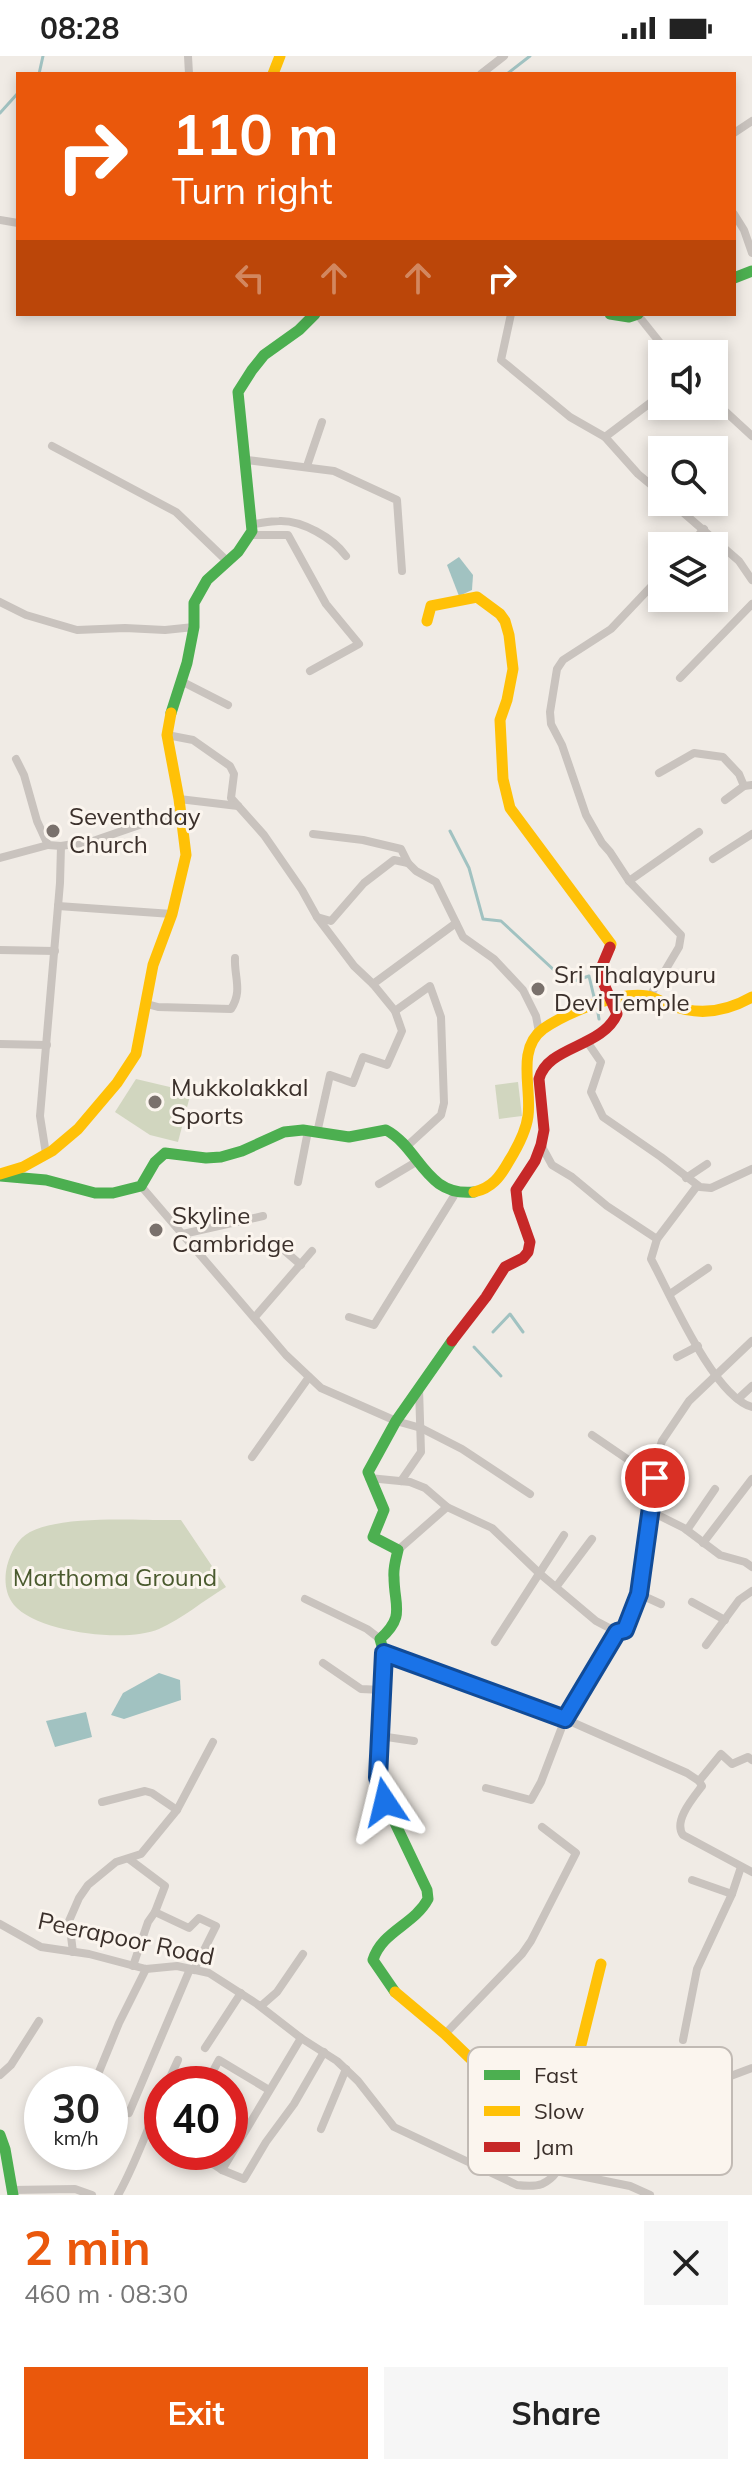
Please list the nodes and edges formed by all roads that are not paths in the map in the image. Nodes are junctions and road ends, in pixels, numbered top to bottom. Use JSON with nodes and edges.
{"nodes":[{"id":1,"x":504,"y":56,"type":"edge"},
{"id":2,"x":484,"y":72,"type":"edge"},
{"id":3,"x":736,"y":217,"type":"edge"},
{"id":4,"x":752,"y":253,"type":"edge"},
{"id":5,"x":313,"y":316,"type":"edge"},
{"id":6,"x":511,"y":316,"type":"edge"},
{"id":7,"x":640,"y":316,"type":"edge"},
{"id":8,"x":658,"y":340,"type":"edge"},
{"id":9,"x":648,"y":405,"type":"edge"},
{"id":10,"x":728,"y":414,"type":"edge"},
{"id":11,"x":322,"y":422,"type":"dead end"},
{"id":12,"x":752,"y":436,"type":"edge"},
{"id":13,"x":605,"y":437,"type":"junction"},
{"id":14,"x":52,"y":446,"type":"dead end"},
{"id":15,"x":247,"y":460,"type":"junction"},
{"id":16,"x":307,"y":466,"type":"junction"},
{"id":17,"x":648,"y":482,"type":"edge"},
{"id":18,"x":688,"y":516,"type":"edge"},
{"id":19,"x":704,"y":529,"type":"junction"},
{"id":20,"x":251,"y":530,"type":"junction"},
{"id":21,"x":701,"y":532,"type":"edge"},
{"id":22,"x":346,"y":556,"type":"dead end"},
{"id":23,"x":228,"y":562,"type":"junction"},
{"id":24,"x":402,"y":571,"type":"dead end"},
{"id":25,"x":752,"y":580,"type":"edge"},
{"id":26,"x":648,"y":590,"type":"edge"},
{"id":27,"x":0,"y":602,"type":"edge"},
{"id":28,"x":752,"y":604,"type":"edge"},
{"id":29,"x":427,"y":621,"type":"dead end"},
{"id":30,"x":194,"y":627,"type":"junction"},
{"id":31,"x":310,"y":671,"type":"dead end"},
{"id":32,"x":680,"y":678,"type":"dead end"},
{"id":33,"x":181,"y":681,"type":"junction"},
{"id":34,"x":228,"y":705,"type":"dead end"},
{"id":35,"x":167,"y":735,"type":"junction"},
{"id":36,"x":16,"y":759,"type":"dead end"},
{"id":37,"x":659,"y":773,"type":"dead end"},
{"id":38,"x":748,"y":786,"type":"edge"},
{"id":39,"x":725,"y":800,"type":"dead end"},
{"id":40,"x":180,"y":805,"type":"junction"},
{"id":41,"x":239,"y":806,"type":"junction"},
{"id":42,"x":699,"y":832,"type":"dead end"},
{"id":43,"x":313,"y":834,"type":"dead end"},
{"id":44,"x":752,"y":834,"type":"edge"},
{"id":45,"x":48,"y":845,"type":"junction"},
{"id":46,"x":61,"y":846,"type":"junction"},
{"id":47,"x":0,"y":858,"type":"edge"},
{"id":48,"x":713,"y":859,"type":"dead end"},
{"id":49,"x":408,"y":863,"type":"junction"},
{"id":50,"x":629,"y":881,"type":"junction"},
{"id":51,"x":58,"y":906,"type":"junction"},
{"id":52,"x":172,"y":914,"type":"junction"},
{"id":53,"x":317,"y":917,"type":"junction"},
{"id":54,"x":456,"y":923,"type":"junction"},
{"id":55,"x":0,"y":950,"type":"edge"},
{"id":56,"x":55,"y":951,"type":"junction"},
{"id":57,"x":235,"y":958,"type":"dead end"},
{"id":58,"x":373,"y":984,"type":"junction"},
{"id":59,"x":650,"y":996,"type":"junction"},
{"id":60,"x":752,"y":997,"type":"edge"},
{"id":61,"x":611,"y":999,"type":"junction"},
{"id":62,"x":147,"y":1004,"type":"junction"},
{"id":63,"x":395,"y":1011,"type":"junction"},
{"id":64,"x":539,"y":1032,"type":"junction"},
{"id":65,"x":588,"y":1043,"type":"junction"},
{"id":66,"x":0,"y":1044,"type":"edge"},
{"id":67,"x":47,"y":1045,"type":"junction"},
{"id":68,"x":312,"y":1132,"type":"junction"},
{"id":69,"x":541,"y":1145,"type":"junction"},
{"id":70,"x":406,"y":1147,"type":"junction"},
{"id":71,"x":46,"y":1154,"type":"junction"},
{"id":72,"x":416,"y":1162,"type":"junction"},
{"id":73,"x":707,"y":1164,"type":"dead end"},
{"id":74,"x":752,"y":1169,"type":"edge"},
{"id":75,"x":0,"y":1175,"type":"edge"},
{"id":76,"x":686,"y":1178,"type":"junction"},
{"id":77,"x":298,"y":1182,"type":"dead end"},
{"id":78,"x":379,"y":1184,"type":"dead end"},
{"id":79,"x":141,"y":1186,"type":"junction"},
{"id":80,"x":697,"y":1186,"type":"junction"},
{"id":81,"x":457,"y":1191,"type":"junction"},
{"id":82,"x":263,"y":1216,"type":"dead end"},
{"id":83,"x":183,"y":1234,"type":"junction"},
{"id":84,"x":657,"y":1239,"type":"junction"},
{"id":85,"x":312,"y":1251,"type":"dead end"},
{"id":86,"x":286,"y":1252,"type":"dead end"},
{"id":87,"x":301,"y":1265,"type":"junction"},
{"id":88,"x":708,"y":1268,"type":"dead end"},
{"id":89,"x":670,"y":1294,"type":"junction"},
{"id":90,"x":255,"y":1317,"type":"junction"},
{"id":91,"x":349,"y":1317,"type":"dead end"},
{"id":92,"x":752,"y":1341,"type":"edge"},
{"id":93,"x":698,"y":1346,"type":"junction"},
{"id":94,"x":677,"y":1357,"type":"dead end"},
{"id":95,"x":714,"y":1376,"type":"junction"},
{"id":96,"x":309,"y":1377,"type":"junction"},
{"id":97,"x":752,"y":1386,"type":"edge"},
{"id":98,"x":419,"y":1387,"type":"junction"},
{"id":99,"x":738,"y":1399,"type":"junction"},
{"id":100,"x":752,"y":1407,"type":"edge"},
{"id":101,"x":396,"y":1421,"type":"junction"},
{"id":102,"x":421,"y":1428,"type":"junction"},
{"id":103,"x":592,"y":1435,"type":"dead end"},
{"id":104,"x":252,"y":1457,"type":"dead end"},
{"id":105,"x":369,"y":1478,"type":"junction"},
{"id":106,"x":655,"y":1478,"type":"junction"},
{"id":107,"x":752,"y":1479,"type":"edge"},
{"id":108,"x":401,"y":1481,"type":"junction"},
{"id":109,"x":715,"y":1489,"type":"dead end"},
{"id":110,"x":530,"y":1494,"type":"dead end"},
{"id":111,"x":447,"y":1507,"type":"junction"},
{"id":112,"x":652,"y":1512,"type":"junction"},
{"id":113,"x":687,"y":1530,"type":"junction"},
{"id":114,"x":564,"y":1535,"type":"dead end"},
{"id":115,"x":592,"y":1539,"type":"dead end"},
{"id":116,"x":703,"y":1543,"type":"junction"},
{"id":117,"x":398,"y":1550,"type":"junction"},
{"id":118,"x":752,"y":1567,"type":"edge"},
{"id":119,"x":539,"y":1573,"type":"junction"},
{"id":120,"x":556,"y":1587,"type":"junction"},
{"id":121,"x":752,"y":1591,"type":"edge"},
{"id":122,"x":639,"y":1594,"type":"junction"},
{"id":123,"x":305,"y":1599,"type":"dead end"},
{"id":124,"x":692,"y":1602,"type":"dead end"},
{"id":125,"x":661,"y":1604,"type":"dead end"},
{"id":126,"x":725,"y":1620,"type":"junction"},
{"id":127,"x":617,"y":1632,"type":"junction"},
{"id":128,"x":380,"y":1639,"type":"junction"},
{"id":129,"x":495,"y":1642,"type":"dead end"},
{"id":130,"x":706,"y":1645,"type":"dead end"},
{"id":131,"x":384,"y":1653,"type":"junction"},
{"id":132,"x":323,"y":1663,"type":"dead end"},
{"id":133,"x":382,"y":1690,"type":"junction"},
{"id":134,"x":565,"y":1719,"type":"junction"},
{"id":135,"x":380,"y":1736,"type":"junction"},
{"id":136,"x":414,"y":1741,"type":"dead end"},
{"id":137,"x":213,"y":1742,"type":"dead end"},
{"id":138,"x":752,"y":1760,"type":"edge"},
{"id":139,"x":699,"y":1781,"type":"junction"},
{"id":140,"x":486,"y":1788,"type":"dead end"},
{"id":141,"x":102,"y":1802,"type":"dead end"},
{"id":142,"x":177,"y":1810,"type":"junction"},
{"id":143,"x":542,"y":1827,"type":"dead end"},
{"id":144,"x":129,"y":1859,"type":"junction"},
{"id":145,"x":741,"y":1867,"type":"junction"},
{"id":146,"x":752,"y":1872,"type":"edge"},
{"id":147,"x":692,"y":1880,"type":"dead end"},
{"id":148,"x":732,"y":1894,"type":"junction"},
{"id":149,"x":155,"y":1912,"type":"junction"},
{"id":150,"x":0,"y":1924,"type":"edge"},
{"id":151,"x":73,"y":1952,"type":"junction"},
{"id":152,"x":303,"y":1954,"type":"dead end"},
{"id":153,"x":601,"y":1964,"type":"dead end"},
{"id":154,"x":133,"y":1966,"type":"junction"},
{"id":155,"x":146,"y":1969,"type":"junction"},
{"id":156,"x":192,"y":1969,"type":"junction"},
{"id":157,"x":241,"y":1993,"type":"junction"},
{"id":158,"x":261,"y":2006,"type":"junction"},
{"id":159,"x":39,"y":2021,"type":"dead end"},
{"id":160,"x":445,"y":2034,"type":"junction"},
{"id":161,"x":301,"y":2038,"type":"junction"},
{"id":162,"x":683,"y":2040,"type":"dead end"},
{"id":163,"x":580,"y":2047,"type":"edge"},
{"id":164,"x":205,"y":2048,"type":"dead end"},
{"id":165,"x":324,"y":2052,"type":"junction"},
{"id":166,"x":468,"y":2056,"type":"edge"},
{"id":167,"x":178,"y":2060,"type":"dead end"},
{"id":168,"x":101,"y":2066,"type":"edge"},
{"id":169,"x":175,"y":2066,"type":"edge"},
{"id":170,"x":752,"y":2068,"type":"edge"},
{"id":171,"x":346,"y":2069,"type":"junction"},
{"id":172,"x":0,"y":2075,"type":"edge"},
{"id":173,"x":732,"y":2076,"type":"edge"},
{"id":174,"x":248,"y":2077,"type":"edge"},
{"id":175,"x":269,"y":2090,"type":"junction"},
{"id":176,"x":129,"y":2113,"type":"dead end"},
{"id":177,"x":248,"y":2126,"type":"edge"},
{"id":178,"x":321,"y":2129,"type":"dead end"},
{"id":179,"x":144,"y":2137,"type":"edge"},
{"id":180,"x":1,"y":2142,"type":"edge"},
{"id":181,"x":468,"y":2162,"type":"edge"},
{"id":182,"x":222,"y":2170,"type":"edge"},
{"id":183,"x":496,"y":2175,"type":"edge"},
{"id":184,"x":553,"y":2175,"type":"edge"},
{"id":185,"x":577,"y":2175,"type":"edge"},
{"id":186,"x":615,"y":2184,"type":"junction"},
{"id":187,"x":12,"y":2192,"type":"edge"},
{"id":188,"x":92,"y":2195,"type":"edge"},
{"id":189,"x":118,"y":2195,"type":"edge"},
{"id":190,"x":613,"y":2195,"type":"edge"},
{"id":191,"x":650,"y":2195,"type":"edge"}],
"edges":[{"from":1,"to":2,"type":"street"},
{"from":3,"to":4,"type":"street"},
{"from":5,"to":15,"type":"street"},
{"from":6,"to":13,"type":"street"},
{"from":7,"to":8,"type":"street"},
{"from":9,"to":13,"type":"street"},
{"from":10,"to":12,"type":"street"},
{"from":11,"to":16,"type":"street"},
{"from":13,"to":17,"type":"street"},
{"from":14,"to":23,"type":"street"},
{"from":15,"to":16,"type":"street"},
{"from":15,"to":20,"type":"street"},
{"from":16,"to":24,"type":"street"},
{"from":18,"to":19,"type":"street"},
{"from":19,"to":21,"type":"street"},
{"from":19,"to":25,"type":"street"},
{"from":20,"to":22,"type":"street"},
{"from":20,"to":23,"type":"street"},
{"from":20,"to":31,"type":"street"},
{"from":23,"to":30,"type":"street"},
{"from":26,"to":50,"type":"street"},
{"from":27,"to":30,"type":"street"},
{"from":28,"to":32,"type":"street"},
{"from":29,"to":61,"type":"street"},
{"from":30,"to":33,"type":"street"},
{"from":33,"to":34,"type":"street"},
{"from":33,"to":35,"type":"street"},
{"from":35,"to":40,"type":"street"},
{"from":35,"to":41,"type":"street"},
{"from":36,"to":45,"type":"street"},
{"from":37,"to":38,"type":"street"},
{"from":38,"to":39,"type":"street"},
{"from":40,"to":41,"type":"street"},
{"from":40,"to":46,"type":"street"},
{"from":40,"to":52,"type":"street"},
{"from":41,"to":53,"type":"street"},
{"from":42,"to":50,"type":"street"},
{"from":43,"to":49,"type":"street"},
{"from":44,"to":48,"type":"street"},
{"from":45,"to":46,"type":"street"},
{"from":45,"to":47,"type":"street"},
{"from":46,"to":51,"type":"street"},
{"from":49,"to":53,"type":"street"},
{"from":49,"to":54,"type":"street"},
{"from":50,"to":59,"type":"street"},
{"from":51,"to":52,"type":"street"},
{"from":51,"to":56,"type":"street"},
{"from":52,"to":62,"type":"street"},
{"from":53,"to":58,"type":"street"},
{"from":54,"to":58,"type":"street"},
{"from":54,"to":64,"type":"street"},
{"from":55,"to":56,"type":"street"},
{"from":56,"to":67,"type":"street"},
{"from":57,"to":62,"type":"street"},
{"from":58,"to":63,"type":"street"},
{"from":59,"to":60,"type":"street"},
{"from":59,"to":61,"type":"street"},
{"from":61,"to":64,"type":"street"},
{"from":61,"to":65,"type":"street"},
{"from":62,"to":71,"type":"street"},
{"from":63,"to":68,"type":"street"},
{"from":63,"to":70,"type":"street"},
{"from":64,"to":81,"type":"street"},
{"from":65,"to":69,"type":"street"},
{"from":65,"to":76,"type":"street"},
{"from":66,"to":67,"type":"street"},
{"from":67,"to":71,"type":"street"},
{"from":68,"to":70,"type":"street"},
{"from":68,"to":77,"type":"street"},
{"from":68,"to":79,"type":"street"},
{"from":69,"to":84,"type":"street"},
{"from":69,"to":98,"type":"street"},
{"from":70,"to":72,"type":"street"},
{"from":71,"to":75,"type":"street"},
{"from":72,"to":78,"type":"street"},
{"from":72,"to":81,"type":"street"},
{"from":73,"to":76,"type":"street"},
{"from":74,"to":80,"type":"street"},
{"from":75,"to":79,"type":"street"},
{"from":76,"to":80,"type":"street"},
{"from":79,"to":83,"type":"street"},
{"from":80,"to":84,"type":"street"},
{"from":81,"to":91,"type":"street"},
{"from":82,"to":83,"type":"street"},
{"from":83,"to":90,"type":"street"},
{"from":84,"to":89,"type":"street"},
{"from":85,"to":87,"type":"street"},
{"from":86,"to":87,"type":"street"},
{"from":87,"to":90,"type":"street"},
{"from":88,"to":89,"type":"street"},
{"from":89,"to":93,"type":"street"},
{"from":90,"to":96,"type":"street"},
{"from":92,"to":95,"type":"street"},
{"from":93,"to":94,"type":"street"},
{"from":93,"to":95,"type":"street"},
{"from":95,"to":99,"type":"street"},
{"from":95,"to":106,"type":"street"},
{"from":96,"to":101,"type":"street"},
{"from":96,"to":104,"type":"street"},
{"from":97,"to":99,"type":"street"},
{"from":98,"to":101,"type":"street"},
{"from":98,"to":102,"type":"street"},
{"from":99,"to":100,"type":"street"},
{"from":101,"to":102,"type":"street"},
{"from":101,"to":105,"type":"street"},
{"from":102,"to":108,"type":"street"},
{"from":102,"to":110,"type":"street"},
{"from":103,"to":106,"type":"street"},
{"from":105,"to":108,"type":"street"},
{"from":105,"to":117,"type":"street"},
{"from":106,"to":112,"type":"street"},
{"from":107,"to":116,"type":"street"},
{"from":108,"to":111,"type":"street"},
{"from":109,"to":113,"type":"street"},
{"from":111,"to":117,"type":"street"},
{"from":111,"to":119,"type":"street"},
{"from":112,"to":113,"type":"street"},
{"from":112,"to":122,"type":"street"},
{"from":113,"to":116,"type":"street"},
{"from":114,"to":119,"type":"street"},
{"from":115,"to":120,"type":"street"},
{"from":116,"to":118,"type":"street"},
{"from":117,"to":128,"type":"street"},
{"from":119,"to":120,"type":"street"},
{"from":119,"to":129,"type":"street"},
{"from":120,"to":127,"type":"street"},
{"from":121,"to":126,"type":"street"},
{"from":122,"to":125,"type":"street"},
{"from":122,"to":127,"type":"street"},
{"from":123,"to":128,"type":"street"},
{"from":124,"to":126,"type":"street"},
{"from":126,"to":130,"type":"street"},
{"from":127,"to":134,"type":"street"},
{"from":128,"to":131,"type":"street"},
{"from":131,"to":133,"type":"street"},
{"from":131,"to":134,"type":"street"},
{"from":132,"to":133,"type":"street"},
{"from":133,"to":135,"type":"street"},
{"from":134,"to":139,"type":"street"},
{"from":134,"to":140,"type":"street"},
{"from":135,"to":136,"type":"street"},
{"from":135,"to":160,"type":"street"},
{"from":137,"to":142,"type":"street"},
{"from":138,"to":139,"type":"street"},
{"from":139,"to":145,"type":"street"},
{"from":141,"to":142,"type":"street"},
{"from":142,"to":144,"type":"street"},
{"from":143,"to":160,"type":"street"},
{"from":144,"to":149,"type":"street"},
{"from":144,"to":151,"type":"street"},
{"from":145,"to":146,"type":"street"},
{"from":145,"to":148,"type":"street"},
{"from":147,"to":148,"type":"street"},
{"from":148,"to":162,"type":"street"},
{"from":149,"to":154,"type":"street"},
{"from":149,"to":156,"type":"street"},
{"from":150,"to":151,"type":"street","name":"Peerapoor Road"},
{"from":151,"to":154,"type":"street","name":"Peerapoor Road"},
{"from":152,"to":158,"type":"street"},
{"from":153,"to":163,"type":"street"},
{"from":154,"to":155,"type":"street","name":"Peerapoor Road"},
{"from":155,"to":156,"type":"street","name":"Peerapoor Road"},
{"from":155,"to":168,"type":"street"},
{"from":156,"to":157,"type":"street","name":"Peerapoor Road"},
{"from":156,"to":176,"type":"street"},
{"from":157,"to":158,"type":"street","name":"Peerapoor Road"},
{"from":157,"to":164,"type":"street"},
{"from":158,"to":161,"type":"street","name":"Peerapoor Road"},
{"from":159,"to":172,"type":"street"},
{"from":160,"to":166,"type":"street"},
{"from":161,"to":165,"type":"street","name":"Peerapoor Road"},
{"from":161,"to":175,"type":"street"},
{"from":165,"to":171,"type":"street","name":"Peerapoor Road"},
{"from":165,"to":182,"type":"street"},
{"from":167,"to":169,"type":"street"},
{"from":170,"to":173,"type":"street"},
{"from":171,"to":178,"type":"street"},
{"from":171,"to":181,"type":"street","name":"Peerapoor Road"},
{"from":174,"to":175,"type":"street"},
{"from":175,"to":177,"type":"street"},
{"from":179,"to":189,"type":"street"},
{"from":180,"to":187,"type":"street"},
{"from":183,"to":184,"type":"street","name":"Peerapoor Road"},
{"from":185,"to":186,"type":"street"},
{"from":186,"to":190,"type":"street"},
{"from":186,"to":191,"type":"street"},
{"from":187,"to":188,"type":"street"}]}
